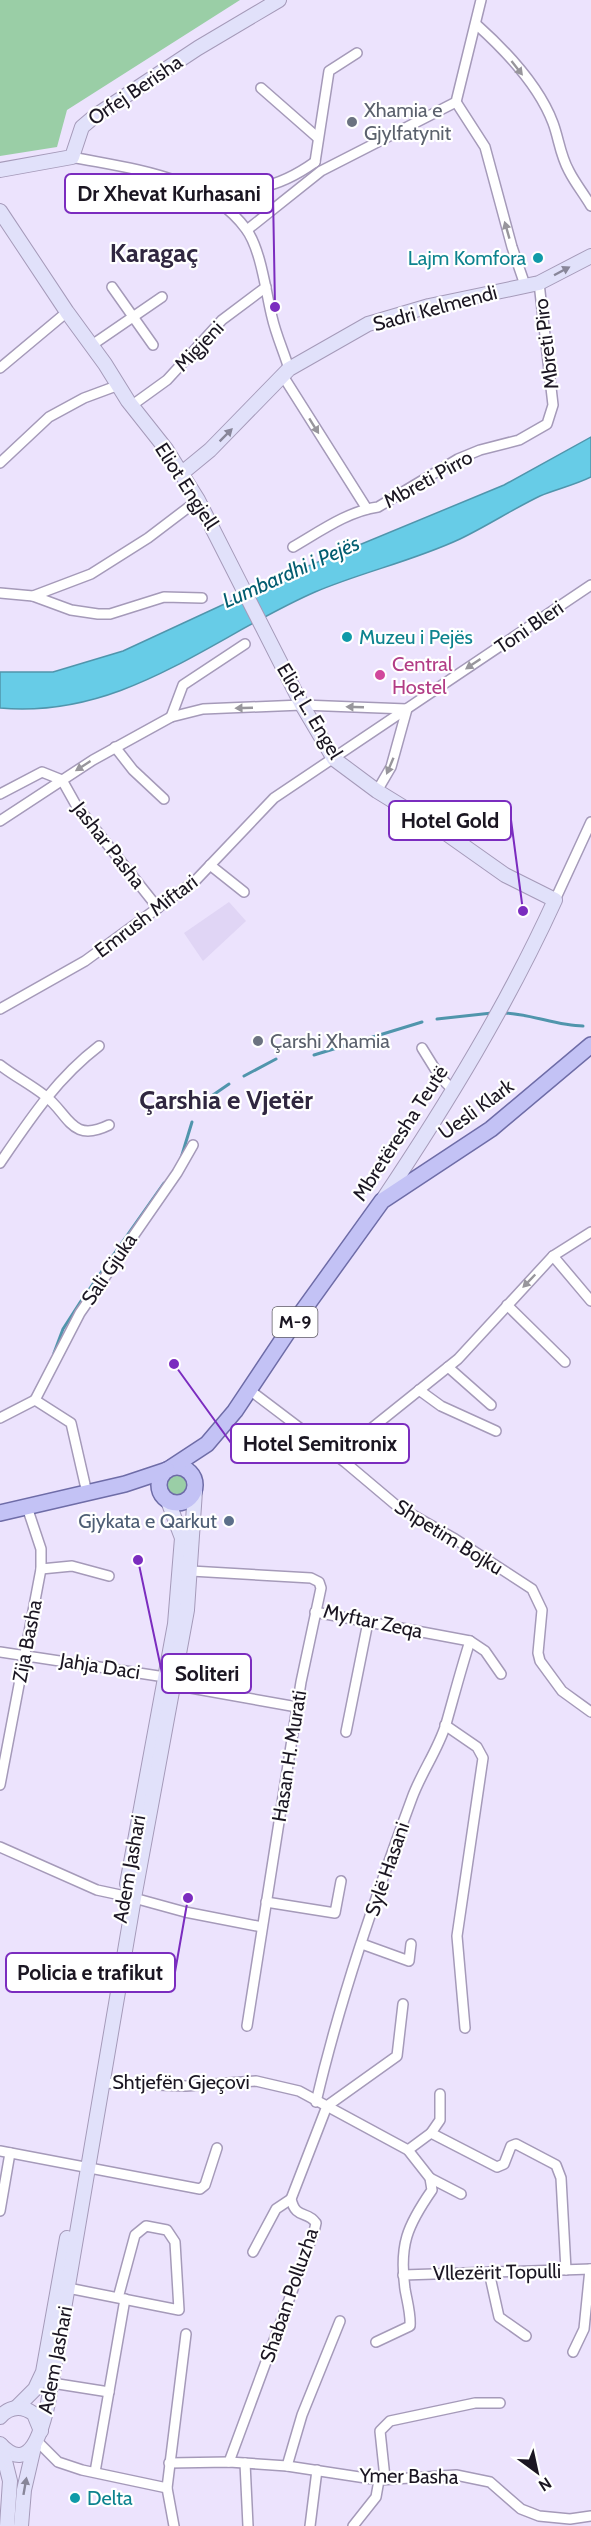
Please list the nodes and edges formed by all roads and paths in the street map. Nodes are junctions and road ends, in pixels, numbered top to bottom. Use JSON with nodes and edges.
{"nodes":[{"id":1,"x":279,"y":0,"type":"edge"},
{"id":2,"x":482,"y":0,"type":"edge"},
{"id":3,"x":477,"y":25,"type":"junction"},
{"id":4,"x":357,"y":53,"type":"dead end"},
{"id":5,"x":261,"y":88,"type":"dead end"},
{"id":6,"x":456,"y":102,"type":"junction"},
{"id":7,"x":318,"y":138,"type":"junction"},
{"id":8,"x":72,"y":157,"type":"junction"},
{"id":9,"x":315,"y":162,"type":"junction"},
{"id":10,"x":0,"y":170,"type":"edge"},
{"id":11,"x":321,"y":171,"type":"junction"},
{"id":12,"x":296,"y":176,"type":"junction"},
{"id":13,"x":304,"y":185,"type":"junction"},
{"id":14,"x":198,"y":189,"type":"junction"},
{"id":15,"x":591,"y":206,"type":"edge"},
{"id":16,"x":0,"y":211,"type":"edge"},
{"id":17,"x":247,"y":230,"type":"junction"},
{"id":18,"x":591,"y":256,"type":"edge"},
{"id":19,"x":532,"y":284,"type":"junction"},
{"id":20,"x":112,"y":287,"type":"dead end"},
{"id":21,"x":266,"y":287,"type":"junction"},
{"id":22,"x":162,"y":297,"type":"dead end"},
{"id":23,"x":67,"y":312,"type":"junction"},
{"id":24,"x":133,"y":317,"type":"junction"},
{"id":25,"x":92,"y":345,"type":"junction"},
{"id":26,"x":153,"y":345,"type":"dead end"},
{"id":27,"x":0,"y":368,"type":"edge"},
{"id":28,"x":286,"y":373,"type":"junction"},
{"id":29,"x":119,"y":385,"type":"junction"},
{"id":30,"x":553,"y":405,"type":"joint"},
{"id":31,"x":131,"y":406,"type":"junction"},
{"id":32,"x":0,"y":463,"type":"edge"},
{"id":33,"x":182,"y":473,"type":"junction"},
{"id":34,"x":198,"y":500,"type":"junction"},
{"id":35,"x":366,"y":509,"type":"junction"},
{"id":36,"x":293,"y":547,"type":"dead end"},
{"id":37,"x":591,"y":585,"type":"edge"},
{"id":38,"x":245,"y":592,"type":"joint"},
{"id":39,"x":0,"y":593,"type":"edge"},
{"id":40,"x":33,"y":596,"type":"junction"},
{"id":41,"x":202,"y":598,"type":"dead end"},
{"id":42,"x":245,"y":644,"type":"dead end"},
{"id":43,"x":302,"y":705,"type":"junction"},
{"id":44,"x":407,"y":709,"type":"junction"},
{"id":45,"x":171,"y":717,"type":"junction"},
{"id":46,"x":115,"y":747,"type":"junction"},
{"id":47,"x":334,"y":759,"type":"junction"},
{"id":48,"x":62,"y":780,"type":"junction"},
{"id":49,"x":377,"y":791,"type":"junction"},
{"id":50,"x":0,"y":794,"type":"edge"},
{"id":51,"x":164,"y":799,"type":"dead end"},
{"id":52,"x":0,"y":821,"type":"edge"},
{"id":53,"x":591,"y":822,"type":"edge"},
{"id":54,"x":210,"y":865,"type":"junction"},
{"id":55,"x":244,"y":892,"type":"dead end"},
{"id":56,"x":555,"y":900,"type":"junction"},
{"id":57,"x":158,"y":908,"type":"junction"},
{"id":58,"x":0,"y":1009,"type":"edge"},
{"id":59,"x":591,"y":1045,"type":"edge"},
{"id":60,"x":99,"y":1046,"type":"dead end"},
{"id":61,"x":422,"y":1048,"type":"dead end"},
{"id":62,"x":0,"y":1065,"type":"edge"},
{"id":63,"x":454,"y":1091,"type":"junction"},
{"id":64,"x":46,"y":1096,"type":"junction"},
{"id":65,"x":109,"y":1125,"type":"dead end"},
{"id":66,"x":193,"y":1145,"type":"dead end"},
{"id":67,"x":413,"y":1153,"type":"junction"},
{"id":68,"x":0,"y":1163,"type":"edge"},
{"id":69,"x":436,"y":1163,"type":"junction"},
{"id":70,"x":382,"y":1201,"type":"junction"},
{"id":71,"x":591,"y":1232,"type":"edge"},
{"id":72,"x":553,"y":1256,"type":"junction"},
{"id":73,"x":591,"y":1302,"type":"edge"},
{"id":74,"x":507,"y":1305,"type":"junction"},
{"id":75,"x":565,"y":1362,"type":"dead end"},
{"id":76,"x":448,"y":1367,"type":"junction"},
{"id":77,"x":419,"y":1390,"type":"junction"},
{"id":78,"x":250,"y":1391,"type":"junction"},
{"id":79,"x":35,"y":1400,"type":"junction"},
{"id":80,"x":491,"y":1405,"type":"dead end"},
{"id":81,"x":0,"y":1418,"type":"edge"},
{"id":82,"x":496,"y":1431,"type":"dead end"},
{"id":83,"x":207,"y":1444,"type":"junction"},
{"id":84,"x":337,"y":1456,"type":"junction"},
{"id":85,"x":170,"y":1469,"type":"junction"},
{"id":86,"x":125,"y":1484,"type":"junction"},
{"id":87,"x":195,"y":1484,"type":"junction"},
{"id":88,"x":87,"y":1493,"type":"junction"},
{"id":89,"x":164,"y":1496,"type":"junction"},
{"id":90,"x":27,"y":1507,"type":"junction"},
{"id":91,"x":0,"y":1513,"type":"edge"},
{"id":92,"x":41,"y":1569,"type":"junction"},
{"id":93,"x":191,"y":1571,"type":"junction"},
{"id":94,"x":109,"y":1576,"type":"dead end"},
{"id":95,"x":315,"y":1612,"type":"junction"},
{"id":96,"x":368,"y":1622,"type":"junction"},
{"id":97,"x":470,"y":1641,"type":"junction"},
{"id":98,"x":0,"y":1652,"type":"edge"},
{"id":99,"x":24,"y":1654,"type":"junction"},
{"id":100,"x":501,"y":1674,"type":"dead end"},
{"id":101,"x":169,"y":1681,"type":"junction"},
{"id":102,"x":591,"y":1699,"type":"edge"},
{"id":103,"x":297,"y":1707,"type":"junction"},
{"id":104,"x":591,"y":1712,"type":"edge"},
{"id":105,"x":446,"y":1725,"type":"junction"},
{"id":106,"x":346,"y":1732,"type":"dead end"},
{"id":107,"x":0,"y":1785,"type":"edge"},
{"id":108,"x":0,"y":1847,"type":"edge"},
{"id":109,"x":341,"y":1881,"type":"dead end"},
{"id":110,"x":129,"y":1897,"type":"junction"},
{"id":111,"x":266,"y":1902,"type":"junction"},
{"id":112,"x":262,"y":1927,"type":"junction"},
{"id":113,"x":362,"y":1944,"type":"junction"},
{"id":114,"x":411,"y":1944,"type":"dead end"},
{"id":115,"x":403,"y":2004,"type":"dead end"},
{"id":116,"x":247,"y":2026,"type":"dead end"},
{"id":117,"x":465,"y":2028,"type":"dead end"},
{"id":118,"x":102,"y":2083,"type":"junction"},
{"id":119,"x":440,"y":2094,"type":"dead end"},
{"id":120,"x":316,"y":2102,"type":"junction"},
{"id":121,"x":327,"y":2106,"type":"junction"},
{"id":122,"x":431,"y":2133,"type":"junction"},
{"id":123,"x":217,"y":2148,"type":"dead end"},
{"id":124,"x":408,"y":2150,"type":"junction"},
{"id":125,"x":0,"y":2151,"type":"edge"},
{"id":126,"x":10,"y":2153,"type":"junction"},
{"id":127,"x":83,"y":2167,"type":"junction"},
{"id":128,"x":430,"y":2178,"type":"junction"},
{"id":129,"x":461,"y":2194,"type":"dead end"},
{"id":130,"x":291,"y":2199,"type":"junction"},
{"id":131,"x":0,"y":2211,"type":"edge"},
{"id":132,"x":254,"y":2252,"type":"dead end"},
{"id":133,"x":591,"y":2269,"type":"edge"},
{"id":134,"x":566,"y":2270,"type":"junction"},
{"id":135,"x":489,"y":2272,"type":"junction"},
{"id":136,"x":403,"y":2275,"type":"junction"},
{"id":137,"x":68,"y":2288,"type":"junction"},
{"id":138,"x":122,"y":2299,"type":"junction"},
{"id":139,"x":340,"y":2321,"type":"dead end"},
{"id":140,"x":186,"y":2334,"type":"dead end"},
{"id":141,"x":526,"y":2337,"type":"dead end"},
{"id":142,"x":376,"y":2342,"type":"dead end"},
{"id":143,"x":573,"y":2352,"type":"dead end"},
{"id":144,"x":52,"y":2383,"type":"junction"},
{"id":145,"x":109,"y":2392,"type":"junction"},
{"id":146,"x":500,"y":2403,"type":"dead end"},
{"id":147,"x":6,"y":2410,"type":"edge"},
{"id":148,"x":38,"y":2440,"type":"junction"},
{"id":149,"x":0,"y":2444,"type":"edge"},
{"id":150,"x":229,"y":2462,"type":"junction"},
{"id":151,"x":169,"y":2463,"type":"junction"},
{"id":152,"x":245,"y":2463,"type":"junction"},
{"id":153,"x":287,"y":2466,"type":"junction"},
{"id":154,"x":317,"y":2470,"type":"junction"},
{"id":155,"x":95,"y":2472,"type":"junction"},
{"id":156,"x":382,"y":2479,"type":"junction"},
{"id":157,"x":167,"y":2488,"type":"junction"},
{"id":158,"x":591,"y":2516,"type":"edge"},
{"id":159,"x":7,"y":2526,"type":"edge"},
{"id":160,"x":21,"y":2526,"type":"edge"},
{"id":161,"x":174,"y":2526,"type":"edge"},
{"id":162,"x":248,"y":2526,"type":"edge"},
{"id":163,"x":310,"y":2526,"type":"edge"},
{"id":164,"x":353,"y":2526,"type":"edge"}],
"edges":[{"from":1,"to":8,"type":"main road","name":"Orfej Berisha"},
{"from":2,"to":3,"type":"street"},
{"from":3,"to":6,"type":"street"},
{"from":3,"to":15,"type":"street","one_way":true},
{"from":4,"to":7,"type":"street"},
{"from":5,"to":7,"type":"street"},
{"from":6,"to":11,"type":"street"},
{"from":19,"to":6,"type":"street","name":"Mbreti Piro","one_way":true},
{"from":7,"to":9,"type":"street"},
{"from":8,"to":10,"type":"main road"},
{"from":8,"to":14,"type":"street"},
{"from":9,"to":11,"type":"street"},
{"from":9,"to":12,"type":"street"},
{"from":11,"to":13,"type":"street"},
{"from":12,"to":13,"type":"street"},
{"from":12,"to":14,"type":"street"},
{"from":13,"to":17,"type":"street"},
{"from":14,"to":17,"type":"street"},
{"from":16,"to":23,"type":"main road","name":"Eliot Engjell"},
{"from":17,"to":21,"type":"street"},
{"from":19,"to":18,"type":"main road","name":"Sadri Kelmendi","one_way":true},
{"from":19,"to":28,"type":"main road","name":"Sadri Kelmendi"},
{"from":19,"to":30,"type":"street","name":"Mbreti Piro"},
{"from":20,"to":24,"type":"street"},
{"from":21,"to":28,"type":"street"},
{"from":21,"to":31,"type":"street","name":"Migjeni"},
{"from":22,"to":24,"type":"street"},
{"from":23,"to":25,"type":"main road","name":"Eliot Engjell"},
{"from":23,"to":27,"type":"street"},
{"from":24,"to":25,"type":"street"},
{"from":24,"to":26,"type":"street"},
{"from":25,"to":29,"type":"main road","name":"Eliot Engjell"},
{"from":33,"to":28,"type":"main road","name":"Sadri Kelmendi","one_way":true},
{"from":28,"to":35,"type":"street","one_way":true},
{"from":29,"to":31,"type":"main road","name":"Eliot Engjell"},
{"from":29,"to":32,"type":"street"},
{"from":30,"to":35,"type":"street","name":"Mbreti Pirro"},
{"from":31,"to":33,"type":"main road","name":"Eliot Engjell"},
{"from":33,"to":34,"type":"main road","name":"Eliot Engjell"},
{"from":34,"to":38,"type":"main road","name":"Eliot Engjell"},
{"from":34,"to":40,"type":"street"},
{"from":35,"to":36,"type":"street","name":"Mbreti Pirro"},
{"from":37,"to":44,"type":"street","name":"Toni Bleri","one_way":true},
{"from":38,"to":43,"type":"main road","name":"Eliot L. Engel"},
{"from":39,"to":40,"type":"street"},
{"from":40,"to":41,"type":"street"},
{"from":42,"to":45,"type":"street"},
{"from":44,"to":43,"type":"street","one_way":true},
{"from":43,"to":45,"type":"street","one_way":true},
{"from":43,"to":47,"type":"main road","name":"Eliot L. Engel"},
{"from":44,"to":47,"type":"street","name":"Toni Bleri"},
{"from":44,"to":49,"type":"street","one_way":true},
{"from":45,"to":46,"type":"street"},
{"from":46,"to":48,"type":"street","one_way":true},
{"from":46,"to":51,"type":"street"},
{"from":47,"to":49,"type":"main road","name":"Eliot L. Engel"},
{"from":47,"to":54,"type":"street","name":"Emrush Miftari"},
{"from":48,"to":50,"type":"street"},
{"from":48,"to":52,"type":"street"},
{"from":48,"to":57,"type":"street","name":"Jashar Pasha"},
{"from":49,"to":56,"type":"main road","name":"Eliot L. Engel"},
{"from":53,"to":56,"type":"street","name":"Mbretëresha Teutë"},
{"from":54,"to":55,"type":"street"},
{"from":54,"to":57,"type":"street","name":"Emrush Miftari"},
{"from":56,"to":63,"type":"main road","name":"Mbretëresha Teutë"},
{"from":57,"to":58,"type":"street","name":"Emrush Miftari"},
{"from":59,"to":69,"type":"main road","name":"Uesli Klark","number":"M-9"},
{"from":60,"to":64,"type":"street"},
{"from":61,"to":63,"type":"street"},
{"from":62,"to":64,"type":"street"},
{"from":63,"to":67,"type":"main road","name":"Mbretëresha Teutë"},
{"from":64,"to":65,"type":"street"},
{"from":64,"to":68,"type":"street"},
{"from":66,"to":79,"type":"street","name":"Sali Gjuka"},
{"from":67,"to":69,"type":"main road"},
{"from":67,"to":70,"type":"main road","name":"Mbretëresha Teutë"},
{"from":69,"to":70,"type":"main road","name":"Uesli Klark","number":"M-9"},
{"from":70,"to":78,"type":"main road","name":"Mbretëresha Teutë","number":"M-9"},
{"from":71,"to":72,"type":"street"},
{"from":72,"to":73,"type":"street"},
{"from":72,"to":74,"type":"street","one_way":true},
{"from":74,"to":75,"type":"street"},
{"from":74,"to":76,"type":"street"},
{"from":76,"to":77,"type":"street"},
{"from":76,"to":80,"type":"street"},
{"from":77,"to":82,"type":"street"},
{"from":77,"to":84,"type":"street"},
{"from":78,"to":83,"type":"main road","name":"Mbretëresha Teutë","number":"M-9"},
{"from":78,"to":84,"type":"street","name":"Shpetim Bojku"},
{"from":79,"to":81,"type":"street"},
{"from":79,"to":88,"type":"street"},
{"from":83,"to":85,"type":"main road","name":"Mbretëresha Teutë","number":"M-9"},
{"from":83,"to":87,"type":"main road","name":"Mbretëresha Teutë","number":"M-9"},
{"from":84,"to":104,"type":"street","name":"Shpetim Bojku"},
{"from":85,"to":86,"type":"main road","number":"M-9"},
{"from":85,"to":87,"type":"main road"},
{"from":85,"to":89,"type":"main road"},
{"from":86,"to":88,"type":"main road","number":"M-9"},
{"from":86,"to":89,"type":"main road","number":"M-9"},
{"from":87,"to":89,"type":"main road","number":"M-9"},
{"from":87,"to":93,"type":"main road","name":"Adem Jashari"},
{"from":88,"to":90,"type":"main road","number":"M-9"},
{"from":89,"to":101,"type":"main road","name":"Adem Jashari"},
{"from":90,"to":91,"type":"main road","number":"M-9"},
{"from":90,"to":92,"type":"street","name":"Zija Basha"},
{"from":92,"to":94,"type":"street"},
{"from":92,"to":99,"type":"street","name":"Zija Basha"},
{"from":93,"to":95,"type":"street","name":"Myftar Zeqa"},
{"from":93,"to":101,"type":"main road","name":"Adem Jashari"},
{"from":95,"to":96,"type":"street","name":"Myftar Zeqa"},
{"from":95,"to":103,"type":"street","name":"Hasan H. Murati"},
{"from":96,"to":97,"type":"street","name":"Myftar Zeqa"},
{"from":96,"to":106,"type":"street"},
{"from":97,"to":100,"type":"street"},
{"from":97,"to":105,"type":"street","name":"Sylë Hasani"},
{"from":98,"to":99,"type":"street","name":"Jahja Daci"},
{"from":99,"to":101,"type":"street","name":"Jahja Daci"},
{"from":99,"to":107,"type":"street","name":"Zija Basha"},
{"from":101,"to":103,"type":"street","name":"Jahja Daci"},
{"from":101,"to":110,"type":"main road","name":"Adem Jashari"},
{"from":102,"to":104,"type":"street","name":"Shpetim Bojku"},
{"from":103,"to":111,"type":"street","name":"Hasan H. Murati"},
{"from":105,"to":113,"type":"street","name":"Sylë Hasani"},
{"from":105,"to":117,"type":"street"},
{"from":108,"to":110,"type":"street"},
{"from":109,"to":111,"type":"street"},
{"from":110,"to":112,"type":"street"},
{"from":110,"to":118,"type":"main road","name":"Adem Jashari"},
{"from":110,"to":127,"type":"main road","name":"Adem Jashari"},
{"from":111,"to":112,"type":"street","name":"Hasan H. Murati"},
{"from":112,"to":116,"type":"street","name":"Hasan H. Murati"},
{"from":113,"to":114,"type":"street"},
{"from":113,"to":120,"type":"street","name":"Sylë Hasani"},
{"from":115,"to":121,"type":"street"},
{"from":118,"to":120,"type":"street","name":"Shtjefën Gjeçovi"},
{"from":118,"to":127,"type":"main road","name":"Adem Jashari"},
{"from":119,"to":122,"type":"street"},
{"from":120,"to":121,"type":"street","name":"Shtjefën Gjeçovi"},
{"from":121,"to":124,"type":"street","name":"Shtjefën Gjeçovi"},
{"from":121,"to":130,"type":"street","name":"Shaban Polluzha"},
{"from":122,"to":124,"type":"street"},
{"from":122,"to":134,"type":"street"},
{"from":123,"to":127,"type":"street"},
{"from":124,"to":128,"type":"street","name":"Shtjefën Gjeçovi"},
{"from":125,"to":126,"type":"street"},
{"from":126,"to":127,"type":"street"},
{"from":126,"to":131,"type":"street"},
{"from":127,"to":137,"type":"main road","name":"Adem Jashari"},
{"from":127,"to":147,"type":"main road","name":"Adem Jashari"},
{"from":128,"to":129,"type":"street"},
{"from":128,"to":136,"type":"street"},
{"from":130,"to":132,"type":"street"},
{"from":130,"to":150,"type":"street","name":"Shaban Polluzha"},
{"from":133,"to":134,"type":"street","name":"Vllezërit Topulli"},
{"from":133,"to":143,"type":"street"},
{"from":134,"to":135,"type":"street","name":"Vllezërit Topulli"},
{"from":135,"to":136,"type":"street","name":"Vllezërit Topulli"},
{"from":135,"to":141,"type":"street"},
{"from":136,"to":142,"type":"street"},
{"from":137,"to":138,"type":"street","name":"Adem Jashari"},
{"from":137,"to":144,"type":"main road","name":"Adem Jashari"},
{"from":138,"to":138,"type":"street","name":"Adem Jashari"},
{"from":138,"to":145,"type":"street"},
{"from":139,"to":153,"type":"street"},
{"from":140,"to":151,"type":"street"},
{"from":144,"to":145,"type":"street"},
{"from":144,"to":148,"type":"main road","name":"Adem Jashari"},
{"from":145,"to":155,"type":"street"},
{"from":146,"to":156,"type":"street"},
{"from":147,"to":148,"type":"main road"},
{"from":148,"to":149,"type":"main road"},
{"from":148,"to":155,"type":"street"},
{"from":160,"to":148,"type":"main road","name":"Adem Jashari","one_way":true},
{"from":149,"to":159,"type":"main road"},
{"from":150,"to":151,"type":"street","name":"Ymer Basha"},
{"from":150,"to":152,"type":"street","name":"Ymer Basha"},
{"from":151,"to":157,"type":"street"},
{"from":152,"to":153,"type":"street","name":"Ymer Basha"},
{"from":152,"to":162,"type":"street"},
{"from":153,"to":154,"type":"street","name":"Ymer Basha"},
{"from":154,"to":156,"type":"street","name":"Ymer Basha"},
{"from":154,"to":163,"type":"street"},
{"from":155,"to":157,"type":"street"},
{"from":156,"to":158,"type":"street","name":"Ymer Basha"},
{"from":156,"to":164,"type":"street"},
{"from":157,"to":161,"type":"street"}]}
